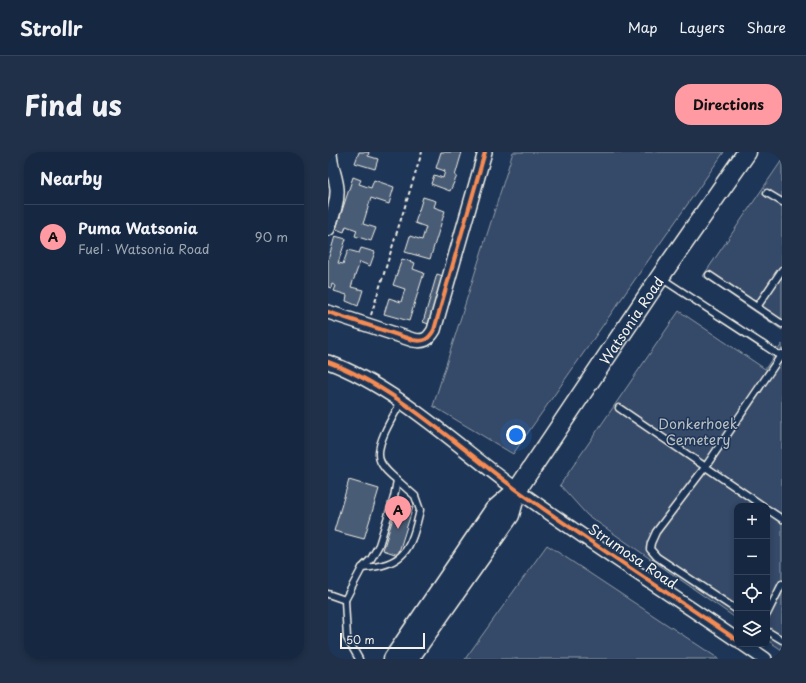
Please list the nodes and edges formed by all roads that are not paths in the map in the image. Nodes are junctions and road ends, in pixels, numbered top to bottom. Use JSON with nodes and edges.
{"nodes":[{"id":1,"x":330,"y":152,"type":"edge"},
{"id":2,"x":485,"y":152,"type":"edge"},
{"id":3,"x":748,"y":152,"type":"edge"},
{"id":4,"x":768,"y":193,"type":"dead end"},
{"id":5,"x":782,"y":202,"type":"edge"},
{"id":6,"x":328,"y":229,"type":"edge"},
{"id":7,"x":782,"y":270,"type":"edge"},
{"id":8,"x":709,"y":275,"type":"dead end"},
{"id":9,"x":660,"y":277,"type":"junction"},
{"id":10,"x":757,"y":308,"type":"junction"},
{"id":11,"x":328,"y":312,"type":"edge"},
{"id":12,"x":782,"y":324,"type":"edge"},
{"id":13,"x":781,"y":356,"type":"edge"},
{"id":14,"x":328,"y":362,"type":"edge"},
{"id":15,"x":401,"y":402,"type":"junction"},
{"id":16,"x":619,"y":408,"type":"dead end"},
{"id":17,"x":706,"y":466,"type":"junction"},
{"id":18,"x":397,"y":480,"type":"junction"},
{"id":19,"x":517,"y":490,"type":"junction"},
{"id":20,"x":759,"y":503,"type":"edge"},
{"id":21,"x":770,"y":511,"type":"edge"},
{"id":22,"x":782,"y":519,"type":"edge"},
{"id":23,"x":362,"y":568,"type":"junction"},
{"id":24,"x":782,"y":584,"type":"edge"},
{"id":25,"x":328,"y":594,"type":"edge"},
{"id":26,"x":345,"y":600,"type":"junction"},
{"id":27,"x":734,"y":608,"type":"edge"},
{"id":28,"x":768,"y":611,"type":"edge"},
{"id":29,"x":770,"y":633,"type":"edge"},
{"id":30,"x":734,"y":638,"type":"edge"},
{"id":31,"x":782,"y":640,"type":"edge"},
{"id":32,"x":747,"y":647,"type":"edge"},
{"id":33,"x":359,"y":659,"type":"edge"},
{"id":34,"x":393,"y":659,"type":"edge"},
{"id":35,"x":409,"y":659,"type":"edge"},
{"id":36,"x":765,"y":659,"type":"edge"}],
"edges":[{"from":1,"to":6,"type":"street"},
{"from":2,"to":11,"type":"street"},
{"from":3,"to":9,"type":"main road","name":"Watsonia Road"},
{"from":4,"to":5,"type":"lane"},
{"from":7,"to":10,"type":"lane"},
{"from":8,"to":10,"type":"lane"},
{"from":9,"to":13,"type":"lane"},
{"from":9,"to":19,"type":"main road","name":"Watsonia Road"},
{"from":10,"to":12,"type":"lane"},
{"from":13,"to":17,"type":"lane"},
{"from":14,"to":15,"type":"street","name":"Strumosa Road"},
{"from":15,"to":18,"type":"lane"},
{"from":15,"to":19,"type":"street","name":"Strumosa Road"},
{"from":16,"to":17,"type":"lane"},
{"from":17,"to":20,"type":"lane"},
{"from":17,"to":27,"type":"lane"},
{"from":18,"to":23,"type":"lane"},
{"from":18,"to":23,"type":"lane"},
{"from":19,"to":30,"type":"street","name":"Strumosa Road"},
{"from":19,"to":34,"type":"main road","name":"Watsonia Road"},
{"from":19,"to":35,"type":"main road","name":"Watsonia Road"},
{"from":21,"to":22,"type":"lane"},
{"from":23,"to":26,"type":"lane"},
{"from":24,"to":28,"type":"lane"},
{"from":25,"to":26,"type":"lane"},
{"from":26,"to":33,"type":"lane"},
{"from":29,"to":31,"type":"lane"},
{"from":32,"to":36,"type":"street"}]}
